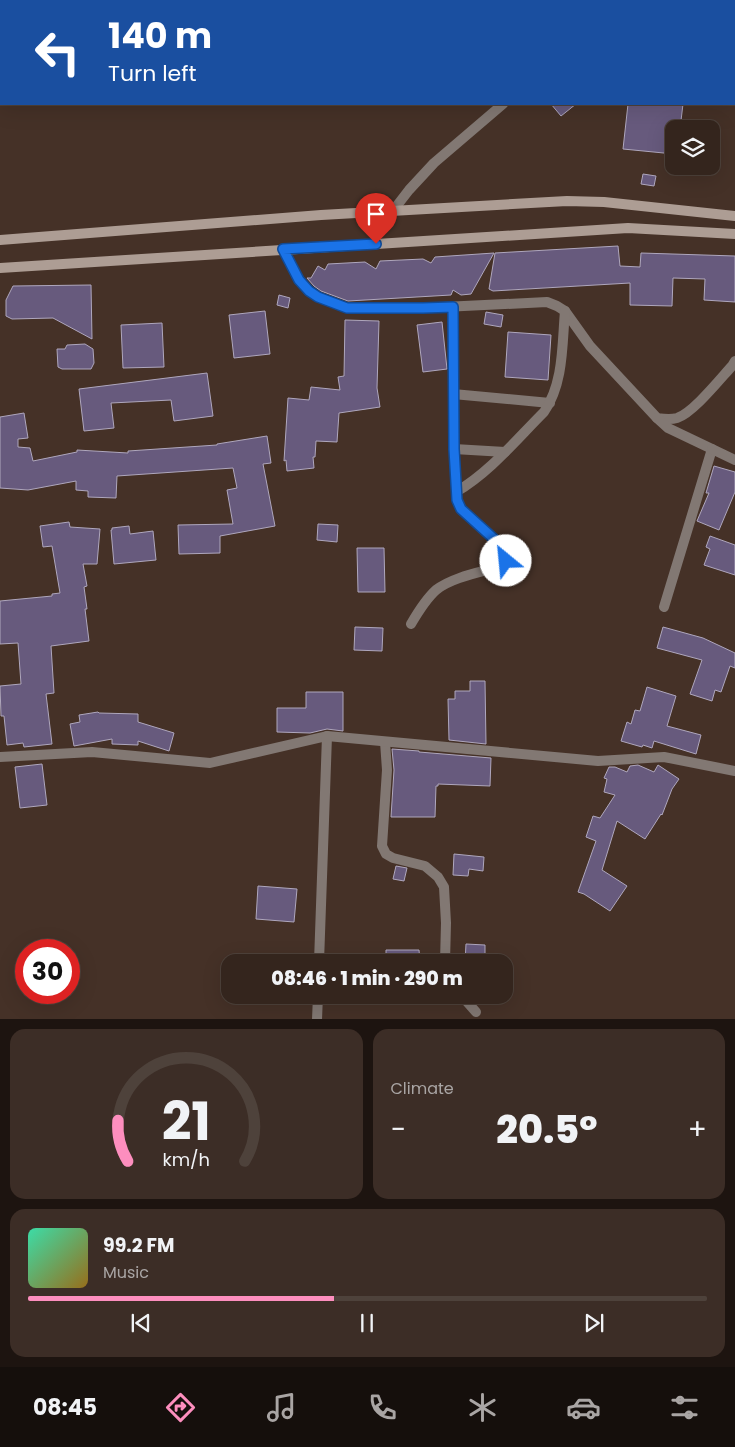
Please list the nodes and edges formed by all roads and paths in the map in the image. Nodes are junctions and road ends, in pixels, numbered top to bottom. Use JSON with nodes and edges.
{"nodes":[{"id":1,"x":501,"y":105,"type":"edge"},
{"id":2,"x":392,"y":212,"type":"junction"},
{"id":3,"x":735,"y":216,"type":"edge"},
{"id":4,"x":735,"y":234,"type":"edge"},
{"id":5,"x":0,"y":240,"type":"edge"},
{"id":6,"x":283,"y":249,"type":"junction"},
{"id":7,"x":0,"y":268,"type":"edge"},
{"id":8,"x":453,"y":307,"type":"junction"},
{"id":9,"x":565,"y":311,"type":"junction"},
{"id":10,"x":735,"y":361,"type":"edge"},
{"id":11,"x":454,"y":394,"type":"junction"},
{"id":12,"x":550,"y":403,"type":"junction"},
{"id":13,"x":657,"y":418,"type":"junction"},
{"id":14,"x":454,"y":449,"type":"junction"},
{"id":15,"x":712,"y":449,"type":"junction"},
{"id":16,"x":505,"y":452,"type":"junction"},
{"id":17,"x":735,"y":460,"type":"edge"},
{"id":18,"x":456,"y":492,"type":"junction"},
{"id":19,"x":664,"y":607,"type":"dead end"},
{"id":20,"x":411,"y":624,"type":"dead end"},
{"id":21,"x":327,"y":736,"type":"junction"},
{"id":22,"x":385,"y":742,"type":"junction"},
{"id":23,"x":0,"y":757,"type":"edge"},
{"id":24,"x":735,"y":772,"type":"edge"},
{"id":25,"x":319,"y":954,"type":"edge"},
{"id":26,"x":444,"y":954,"type":"edge"},
{"id":27,"x":318,"y":1004,"type":"edge"},
{"id":28,"x":469,"y":1004,"type":"edge"},
{"id":29,"x":476,"y":1012,"type":"dead end"},
{"id":30,"x":317,"y":1019,"type":"edge"}],
"edges":[{"from":1,"to":2,"type":"street"},
{"from":2,"to":3,"type":"main road"},
{"from":2,"to":5,"type":"main road"},
{"from":4,"to":6,"type":"main road"},
{"from":6,"to":7,"type":"main road"},
{"from":6,"to":8,"type":"street"},
{"from":8,"to":9,"type":"street"},
{"from":8,"to":11,"type":"street"},
{"from":9,"to":12,"type":"street"},
{"from":9,"to":13,"type":"street"},
{"from":10,"to":13,"type":"street"},
{"from":11,"to":12,"type":"street"},
{"from":11,"to":14,"type":"street"},
{"from":12,"to":16,"type":"street"},
{"from":13,"to":15,"type":"street"},
{"from":14,"to":16,"type":"street"},
{"from":14,"to":18,"type":"street"},
{"from":15,"to":17,"type":"street"},
{"from":15,"to":19,"type":"street"},
{"from":16,"to":18,"type":"street"},
{"from":18,"to":20,"type":"street"},
{"from":21,"to":22,"type":"street"},
{"from":21,"to":23,"type":"street"},
{"from":21,"to":25,"type":"street"},
{"from":22,"to":24,"type":"street"},
{"from":22,"to":26,"type":"street"},
{"from":27,"to":30,"type":"street"},
{"from":28,"to":29,"type":"street"}]}
